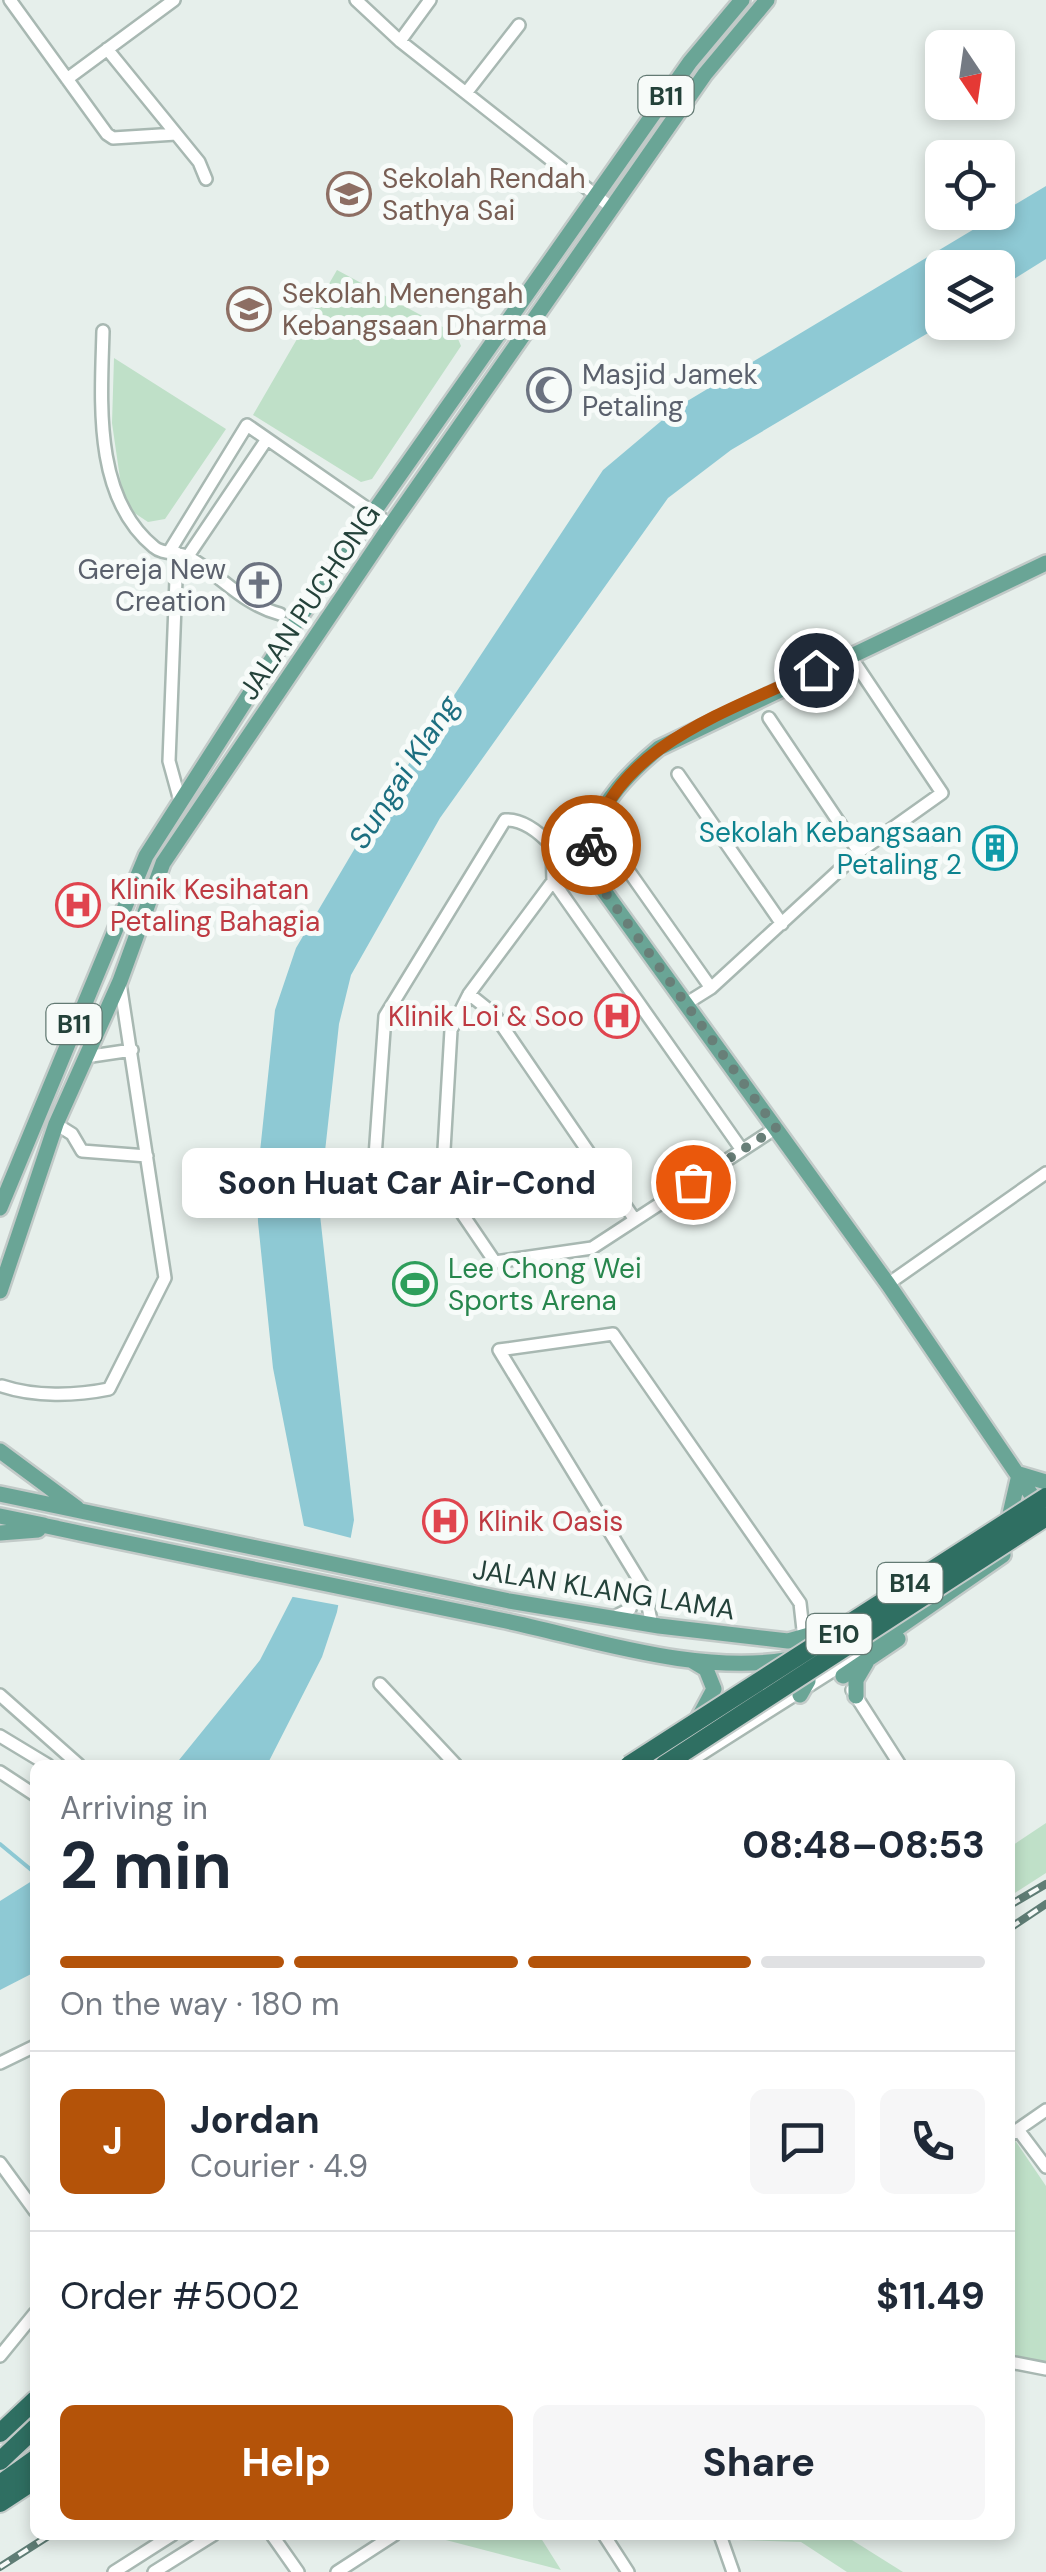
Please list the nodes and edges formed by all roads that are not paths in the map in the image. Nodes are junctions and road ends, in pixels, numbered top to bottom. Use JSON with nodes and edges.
{"nodes":[{"id":1,"x":174,"y":0,"type":"edge"},
{"id":2,"x":356,"y":0,"type":"edge"},
{"id":3,"x":430,"y":0,"type":"edge"},
{"id":4,"x":733,"y":0,"type":"edge"},
{"id":5,"x":742,"y":0,"type":"edge"},
{"id":6,"x":766,"y":0,"type":"edge"},
{"id":7,"x":14,"y":1,"type":"edge"},
{"id":8,"x":723,"y":20,"type":"junction"},
{"id":9,"x":519,"y":25,"type":"dead end"},
{"id":10,"x":400,"y":41,"type":"junction"},
{"id":11,"x":107,"y":49,"type":"junction"},
{"id":12,"x":67,"y":78,"type":"junction"},
{"id":13,"x":466,"y":94,"type":"junction"},
{"id":14,"x":176,"y":134,"type":"junction"},
{"id":15,"x":206,"y":179,"type":"dead end"},
{"id":16,"x":597,"y":197,"type":"junction"},
{"id":17,"x":612,"y":208,"type":"junction"},
{"id":18,"x":103,"y":331,"type":"dead end"},
{"id":19,"x":266,"y":439,"type":"junction"},
{"id":20,"x":374,"y":512,"type":"junction"},
{"id":21,"x":391,"y":525,"type":"junction"},
{"id":22,"x":178,"y":554,"type":"junction"},
{"id":23,"x":1046,"y":563,"type":"edge"},
{"id":24,"x":280,"y":614,"type":"dead end"},
{"id":25,"x":849,"y":654,"type":"junction"},
{"id":26,"x":769,"y":718,"type":"dead end"},
{"id":27,"x":678,"y":774,"type":"dead end"},
{"id":28,"x":180,"y":801,"type":"junction"},
{"id":29,"x":859,"y":852,"type":"junction"},
{"id":30,"x":623,"y":863,"type":"dead end"},
{"id":31,"x":553,"y":881,"type":"junction"},
{"id":32,"x":782,"y":924,"type":"junction"},
{"id":33,"x":120,"y":981,"type":"junction"},
{"id":34,"x":711,"y":988,"type":"junction"},
{"id":35,"x":469,"y":994,"type":"junction"},
{"id":36,"x":687,"y":1003,"type":"junction"},
{"id":37,"x":132,"y":1050,"type":"junction"},
{"id":38,"x":85,"y":1056,"type":"junction"},
{"id":39,"x":56,"y":1124,"type":"junction"},
{"id":40,"x":776,"y":1128,"type":"junction"},
{"id":41,"x":742,"y":1150,"type":"junction"},
{"id":42,"x":147,"y":1156,"type":"junction"},
{"id":43,"x":1046,"y":1173,"type":"edge"},
{"id":44,"x":442,"y":1184,"type":"junction"},
{"id":45,"x":0,"y":1208,"type":"edge"},
{"id":46,"x":635,"y":1220,"type":"junction"},
{"id":47,"x":888,"y":1284,"type":"junction"},
{"id":48,"x":0,"y":1290,"type":"edge"},
{"id":49,"x":2,"y":1386,"type":"edge"},
{"id":50,"x":0,"y":1450,"type":"edge"},
{"id":51,"x":1019,"y":1474,"type":"junction"},
{"id":52,"x":1043,"y":1491,"type":"edge"},
{"id":53,"x":0,"y":1494,"type":"edge"},
{"id":54,"x":79,"y":1510,"type":"junction"},
{"id":55,"x":1010,"y":1514,"type":"junction"},
{"id":56,"x":0,"y":1516,"type":"edge"},
{"id":57,"x":1046,"y":1517,"type":"edge"},
{"id":58,"x":1046,"y":1526,"type":"edge"},
{"id":59,"x":57,"y":1528,"type":"junction"},
{"id":60,"x":0,"y":1533,"type":"edge"},
{"id":61,"x":985,"y":1567,"type":"junction"},
{"id":62,"x":639,"y":1582,"type":"junction"},
{"id":63,"x":612,"y":1618,"type":"junction"},
{"id":64,"x":652,"y":1625,"type":"junction"},
{"id":65,"x":886,"y":1636,"type":"junction"},
{"id":66,"x":804,"y":1639,"type":"junction"},
{"id":67,"x":872,"y":1656,"type":"junction"},
{"id":68,"x":686,"y":1657,"type":"junction"},
{"id":69,"x":807,"y":1657,"type":"junction"},
{"id":70,"x":841,"y":1673,"type":"junction"},
{"id":71,"x":380,"y":1684,"type":"dead end"},
{"id":72,"x":800,"y":1694,"type":"junction"},
{"id":73,"x":0,"y":1695,"type":"edge"},
{"id":74,"x":856,"y":1696,"type":"junction"},
{"id":75,"x":696,"y":1720,"type":"junction"},
{"id":76,"x":0,"y":1736,"type":"edge"},
{"id":77,"x":715,"y":1746,"type":"junction"},
{"id":78,"x":40,"y":1760,"type":"edge"},
{"id":79,"x":73,"y":1760,"type":"edge"},
{"id":80,"x":451,"y":1760,"type":"edge"},
{"id":81,"x":627,"y":1760,"type":"edge"},
{"id":82,"x":637,"y":1760,"type":"edge"},
{"id":83,"x":672,"y":1760,"type":"edge"},
{"id":84,"x":692,"y":1760,"type":"edge"},
{"id":85,"x":897,"y":1760,"type":"edge"},
{"id":86,"x":0,"y":1772,"type":"edge"},
{"id":87,"x":30,"y":1792,"type":"edge"},
{"id":88,"x":30,"y":2048,"type":"edge"},
{"id":89,"x":0,"y":2063,"type":"edge"},
{"id":90,"x":1046,"y":2110,"type":"edge"},
{"id":91,"x":1015,"y":2132,"type":"edge"},
{"id":92,"x":1015,"y":2134,"type":"edge"},
{"id":93,"x":0,"y":2163,"type":"edge"},
{"id":94,"x":1046,"y":2167,"type":"edge"},
{"id":95,"x":30,"y":2204,"type":"edge"},
{"id":96,"x":30,"y":2319,"type":"edge"},
{"id":97,"x":0,"y":2356,"type":"edge"},
{"id":98,"x":1015,"y":2363,"type":"edge"},
{"id":99,"x":1046,"y":2369,"type":"edge"},
{"id":100,"x":30,"y":2405,"type":"edge"},
{"id":101,"x":0,"y":2433,"type":"edge"},
{"id":102,"x":30,"y":2433,"type":"edge"},
{"id":103,"x":0,"y":2461,"type":"edge"},
{"id":104,"x":30,"y":2463,"type":"edge"},
{"id":105,"x":30,"y":2483,"type":"edge"},
{"id":106,"x":0,"y":2484,"type":"edge"},
{"id":107,"x":0,"y":2504,"type":"edge"},
{"id":108,"x":164,"y":2540,"type":"edge"},
{"id":109,"x":205,"y":2540,"type":"edge"},
{"id":110,"x":276,"y":2540,"type":"edge"},
{"id":111,"x":386,"y":2540,"type":"edge"},
{"id":112,"x":607,"y":2540,"type":"edge"},
{"id":113,"x":722,"y":2540,"type":"edge"},
{"id":114,"x":114,"y":2572,"type":"edge"},
{"id":115,"x":154,"y":2572,"type":"edge"},
{"id":116,"x":298,"y":2572,"type":"edge"},
{"id":117,"x":337,"y":2572,"type":"edge"},
{"id":118,"x":628,"y":2572,"type":"edge"},
{"id":119,"x":733,"y":2572,"type":"edge"}],
"edges":[{"from":1,"to":11,"type":"street"},
{"from":2,"to":10,"type":"street"},
{"from":3,"to":10,"type":"street"},
{"from":4,"to":8,"type":"street"},
{"from":5,"to":8,"type":"main road","name":"JALAN PUCHONG","number":"B11"},
{"from":6,"to":17,"type":"main road","name":"JALAN PUCHONG","number":"B11"},
{"from":7,"to":12,"type":"street"},
{"from":8,"to":16,"type":"main road","name":"JALAN PUCHONG","number":"B11"},
{"from":9,"to":13,"type":"street"},
{"from":10,"to":13,"type":"street"},
{"from":11,"to":12,"type":"street"},
{"from":11,"to":14,"type":"street"},
{"from":12,"to":14,"type":"street"},
{"from":13,"to":16,"type":"street"},
{"from":14,"to":15,"type":"street"},
{"from":16,"to":17,"type":"street"},
{"from":16,"to":20,"type":"main road","name":"JALAN PUCHONG","number":"B11"},
{"from":17,"to":21,"type":"main road","name":"JALAN PUCHONG","number":"B11"},
{"from":18,"to":22,"type":"street"},
{"from":19,"to":20,"type":"street"},
{"from":19,"to":22,"type":"street"},
{"from":19,"to":22,"type":"street"},
{"from":20,"to":21,"type":"street"},
{"from":20,"to":28,"type":"main road","name":"JALAN PUCHONG","number":"B11"},
{"from":21,"to":33,"type":"main road","name":"JALAN PUCHONG","number":"B11"},
{"from":22,"to":24,"type":"street"},
{"from":22,"to":28,"type":"street"},
{"from":23,"to":25,"type":"main road"},
{"from":25,"to":29,"type":"street"},
{"from":25,"to":36,"type":"main road"},
{"from":26,"to":29,"type":"street"},
{"from":27,"to":32,"type":"street"},
{"from":28,"to":45,"type":"main road","name":"JALAN PUCHONG","number":"B11"},
{"from":29,"to":32,"type":"street"},
{"from":30,"to":34,"type":"street"},
{"from":31,"to":35,"type":"street"},
{"from":31,"to":41,"type":"street"},
{"from":31,"to":44,"type":"street"},
{"from":32,"to":34,"type":"street"},
{"from":33,"to":37,"type":"street"},
{"from":33,"to":38,"type":"main road","name":"JALAN PUCHONG","number":"B11"},
{"from":34,"to":36,"type":"street"},
{"from":35,"to":44,"type":"street"},
{"from":35,"to":46,"type":"street"},
{"from":36,"to":40,"type":"main road"},
{"from":37,"to":38,"type":"street"},
{"from":37,"to":42,"type":"street"},
{"from":38,"to":39,"type":"main road","name":"JALAN PUCHONG","number":"B11"},
{"from":39,"to":42,"type":"street"},
{"from":39,"to":48,"type":"main road","name":"JALAN PUCHONG","number":"B11"},
{"from":40,"to":41,"type":"street"},
{"from":40,"to":47,"type":"main road"},
{"from":41,"to":46,"type":"street"},
{"from":42,"to":49,"type":"street"},
{"from":43,"to":47,"type":"street"},
{"from":44,"to":46,"type":"street"},
{"from":47,"to":51,"type":"main road"},
{"from":50,"to":54,"type":"main road"},
{"from":51,"to":52,"type":"main road"},
{"from":51,"to":55,"type":"main road"},
{"from":52,"to":55,"type":"main road","name":"JALAN KLANG LAMA","number":"B14"},
{"from":52,"to":57,"type":"main road"},
{"from":52,"to":82,"type":"highway","number":"E10","bridge":true},
{"from":53,"to":54,"type":"main road","name":"JALAN KLANG LAMA"},
{"from":54,"to":63,"type":"main road","name":"JALAN KLANG LAMA"},
{"from":55,"to":66,"type":"main road","name":"JALAN KLANG LAMA","number":"B14"},
{"from":56,"to":59,"type":"main road","name":"JALAN KLANG LAMA"},
{"from":57,"to":83,"type":"highway","number":"E10","bridge":true},
{"from":58,"to":61,"type":"main road","name":"JALAN KLANG LAMA","number":"B14"},
{"from":59,"to":60,"type":"main road"},
{"from":59,"to":68,"type":"main road","name":"JALAN KLANG LAMA"},
{"from":61,"to":65,"type":"main road","name":"JALAN KLANG LAMA","number":"B14"},
{"from":61,"to":67,"type":"main road"},
{"from":62,"to":63,"type":"street"},
{"from":62,"to":64,"type":"street"},
{"from":62,"to":66,"type":"street"},
{"from":63,"to":64,"type":"main road","name":"JALAN KLANG LAMA"},
{"from":63,"to":69,"type":"main road"},
{"from":64,"to":66,"type":"main road","name":"JALAN KLANG LAMA","number":"B14"},
{"from":65,"to":69,"type":"main road","name":"JALAN KLANG LAMA","number":"B14"},
{"from":65,"to":70,"type":"street"},
{"from":67,"to":70,"type":"main road"},
{"from":67,"to":74,"type":"main road"},
{"from":68,"to":69,"type":"main road","name":"JALAN KLANG LAMA","number":"B14"},
{"from":68,"to":75,"type":"main road"},
{"from":69,"to":70,"type":"main road"},
{"from":69,"to":72,"type":"main road"},
{"from":70,"to":72,"type":"street"},
{"from":70,"to":74,"type":"street"},
{"from":71,"to":80,"type":"street"},
{"from":72,"to":77,"type":"street"},
{"from":73,"to":79,"type":"street"},
{"from":74,"to":85,"type":"street"},
{"from":75,"to":77,"type":"street"},
{"from":75,"to":81,"type":"street"},
{"from":76,"to":78,"type":"street"},
{"from":77,"to":84,"type":"street"},
{"from":86,"to":87,"type":"street"},
{"from":88,"to":89,"type":"street"},
{"from":90,"to":91,"type":"street"},
{"from":92,"to":94,"type":"street"},
{"from":93,"to":95,"type":"street"},
{"from":96,"to":97,"type":"street"},
{"from":98,"to":99,"type":"street"},
{"from":100,"to":101,"type":"highway"},
{"from":102,"to":103,"type":"highway"},
{"from":104,"to":106,"type":"highway"},
{"from":105,"to":107,"type":"highway"},
{"from":108,"to":114,"type":"street"},
{"from":109,"to":115,"type":"street"},
{"from":110,"to":116,"type":"street"},
{"from":111,"to":117,"type":"street"},
{"from":112,"to":118,"type":"street"},
{"from":113,"to":119,"type":"street"}]}
